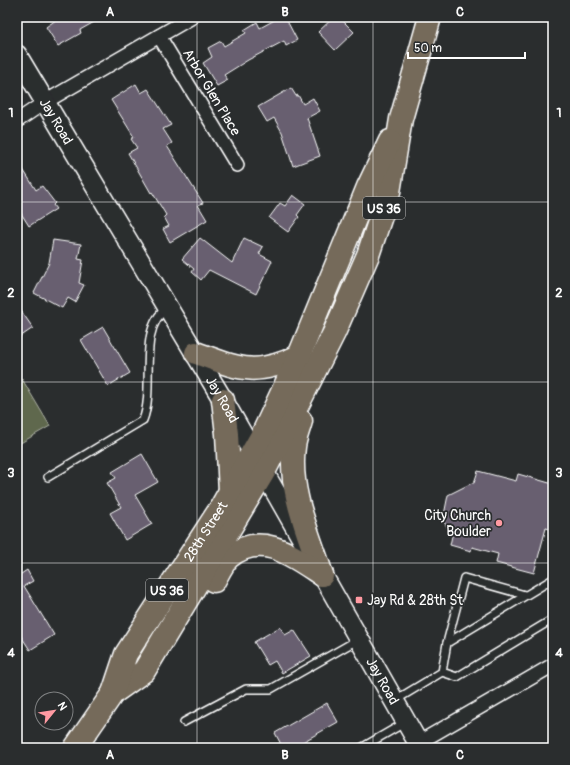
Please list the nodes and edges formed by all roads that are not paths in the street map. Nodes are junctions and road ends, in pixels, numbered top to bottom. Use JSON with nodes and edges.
{"nodes":[{"id":1,"x":192,"y":17,"type":"edge"},
{"id":2,"x":430,"y":17,"type":"edge"},
{"id":3,"x":159,"y":36,"type":"junction"},
{"id":4,"x":17,"y":55,"type":"edge"},
{"id":5,"x":45,"y":102,"type":"junction"},
{"id":6,"x":401,"y":119,"type":"junction"},
{"id":7,"x":17,"y":121,"type":"edge"},
{"id":8,"x":237,"y":165,"type":"dead end"},
{"id":9,"x":169,"y":307,"type":"junction"},
{"id":10,"x":196,"y":353,"type":"junction"},
{"id":11,"x":299,"y":356,"type":"junction"},
{"id":12,"x":315,"y":374,"type":"junction"},
{"id":13,"x":223,"y":400,"type":"junction"},
{"id":14,"x":253,"y":453,"type":"junction"},
{"id":15,"x":264,"y":472,"type":"junction"},
{"id":16,"x":48,"y":477,"type":"dead end"},
{"id":17,"x":230,"y":492,"type":"junction"},
{"id":18,"x":322,"y":575,"type":"junction"},
{"id":19,"x":553,"y":579,"type":"edge"},
{"id":20,"x":525,"y":595,"type":"junction"},
{"id":21,"x":553,"y":619,"type":"edge"},
{"id":22,"x":359,"y":639,"type":"junction"},
{"id":23,"x":447,"y":643,"type":"junction"},
{"id":24,"x":553,"y":665,"type":"edge"},
{"id":25,"x":144,"y":672,"type":"junction"},
{"id":26,"x":442,"y":672,"type":"junction"},
{"id":27,"x":113,"y":693,"type":"junction"},
{"id":28,"x":394,"y":701,"type":"junction"},
{"id":29,"x":184,"y":722,"type":"dead end"},
{"id":30,"x":406,"y":722,"type":"junction"},
{"id":31,"x":420,"y":745,"type":"edge"},
{"id":32,"x":75,"y":748,"type":"edge"},
{"id":33,"x":361,"y":748,"type":"edge"}],
"edges":[{"from":1,"to":3,"type":"street"},
{"from":2,"to":6,"type":"highway","number":"US 36"},
{"from":3,"to":5,"type":"street"},
{"from":3,"to":8,"type":"street","name":"Arbor Glen Place"},
{"from":4,"to":5,"type":"street","name":"Jay Road"},
{"from":5,"to":7,"type":"street"},
{"from":5,"to":9,"type":"street","name":"Jay Road"},
{"from":6,"to":11,"type":"highway","number":"US 36"},
{"from":6,"to":12,"type":"highway","number":"US 36"},
{"from":9,"to":10,"type":"street","name":"Jay Road"},
{"from":9,"to":16,"type":"lane"},
{"from":10,"to":11,"type":"highway"},
{"from":10,"to":13,"type":"street","name":"Jay Road"},
{"from":11,"to":14,"type":"highway","number":"US 36"},
{"from":12,"to":15,"type":"highway","number":"US 36"},
{"from":12,"to":18,"type":"highway"},
{"from":13,"to":14,"type":"street","name":"Jay Road"},
{"from":13,"to":17,"type":"highway"},
{"from":14,"to":15,"type":"street","name":"Jay Road"},
{"from":14,"to":17,"type":"highway","name":"28th Street","number":"US 36"},
{"from":15,"to":18,"type":"street","name":"Jay Road"},
{"from":15,"to":25,"type":"highway","name":"28th Street","number":"US 36"},
{"from":17,"to":27,"type":"highway","name":"28th Street","number":"US 36"},
{"from":18,"to":22,"type":"street","name":"Jay Road"},
{"from":18,"to":25,"type":"highway"},
{"from":19,"to":20,"type":"lane"},
{"from":20,"to":23,"type":"lane"},
{"from":20,"to":23,"type":"lane"},
{"from":21,"to":26,"type":"lane"},
{"from":22,"to":28,"type":"street","name":"Jay Road"},
{"from":22,"to":29,"type":"lane"},
{"from":23,"to":26,"type":"lane"},
{"from":24,"to":31,"type":"street"},
{"from":25,"to":27,"type":"highway","name":"28th Street","number":"US 36"},
{"from":26,"to":28,"type":"lane"},
{"from":27,"to":32,"type":"highway","name":"28th Street","number":"US 36"},
{"from":28,"to":30,"type":"street","name":"Jay Road"},
{"from":30,"to":31,"type":"street","name":"Jay Road"},
{"from":30,"to":33,"type":"lane"}]}
